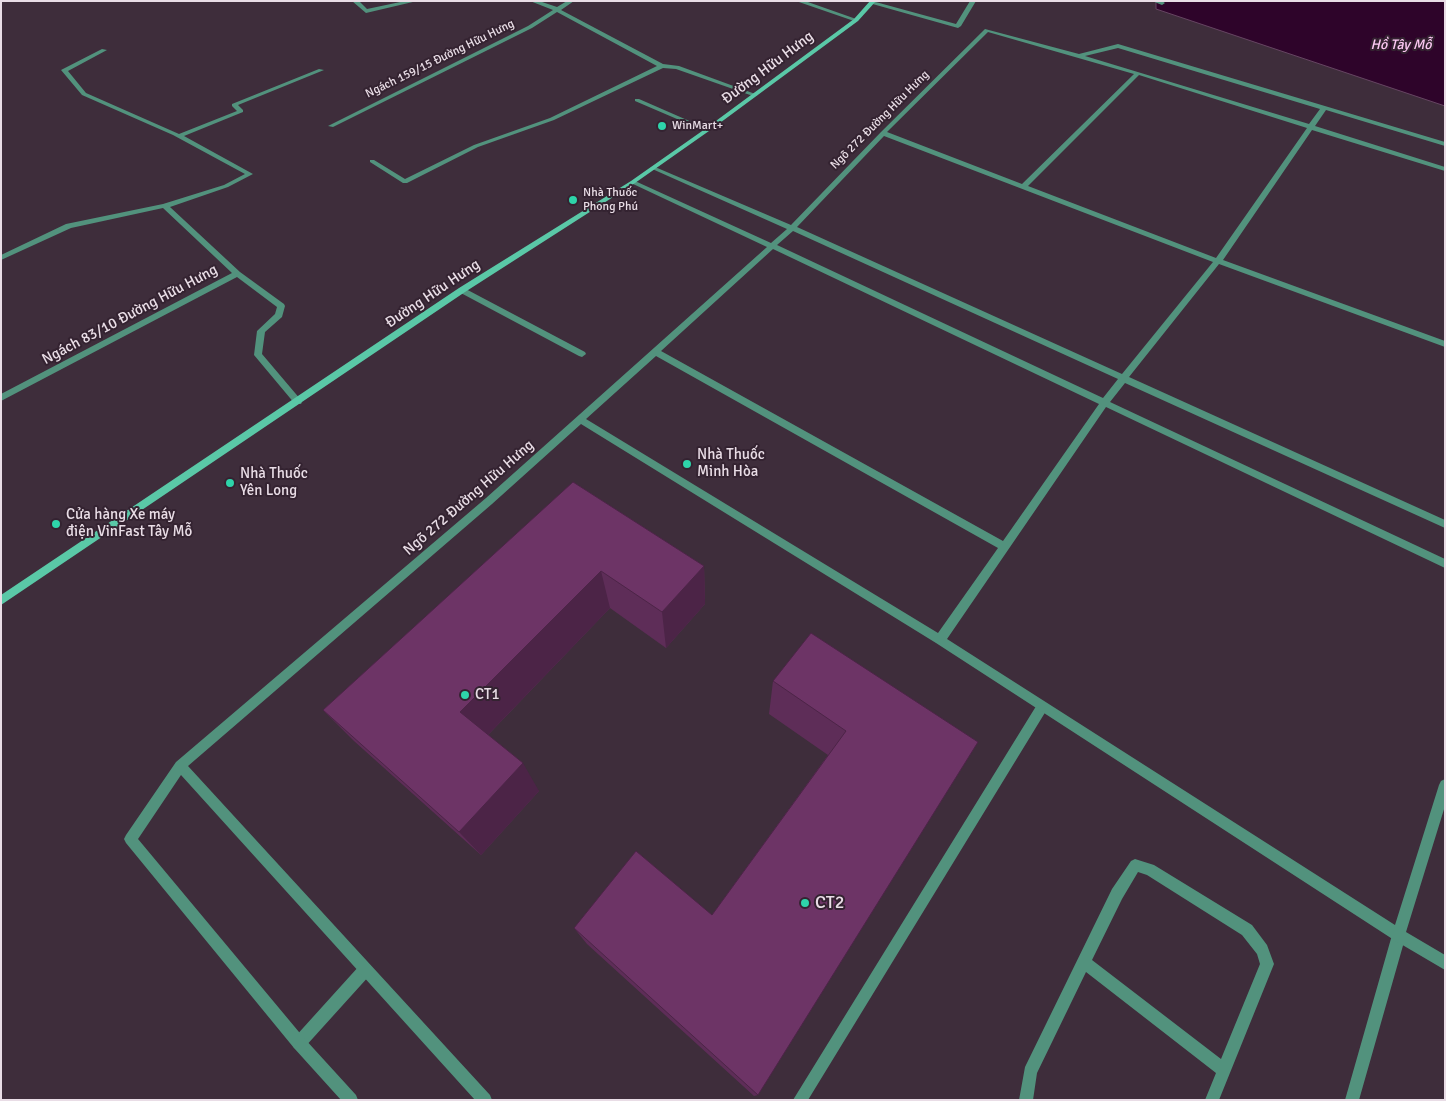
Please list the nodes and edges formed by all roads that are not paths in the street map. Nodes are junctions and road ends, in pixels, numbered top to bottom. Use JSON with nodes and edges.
{"nodes":[{"id":1,"x":355,"y":1,"type":"edge"},
{"id":2,"x":414,"y":1,"type":"edge"},
{"id":3,"x":533,"y":1,"type":"edge"},
{"id":4,"x":571,"y":1,"type":"edge"},
{"id":5,"x":799,"y":1,"type":"edge"},
{"id":6,"x":973,"y":1,"type":"edge"},
{"id":7,"x":1155,"y":1,"type":"edge"},
{"id":8,"x":872,"y":2,"type":"edge"},
{"id":9,"x":1162,"y":3,"type":"dead end"},
{"id":10,"x":556,"y":9,"type":"junction"},
{"id":11,"x":856,"y":20,"type":"junction"},
{"id":12,"x":104,"y":50,"type":"dead end"},
{"id":13,"x":1078,"y":56,"type":"junction"},
{"id":14,"x":662,"y":66,"type":"junction"},
{"id":15,"x":322,"y":70,"type":"dead end"},
{"id":16,"x":1138,"y":73,"type":"junction"},
{"id":17,"x":755,"y":95,"type":"junction"},
{"id":18,"x":637,"y":100,"type":"dead end"},
{"id":19,"x":1324,"y":108,"type":"junction"},
{"id":20,"x":331,"y":126,"type":"dead end"},
{"id":21,"x":1310,"y":127,"type":"junction"},
{"id":22,"x":707,"y":130,"type":"junction"},
{"id":23,"x":883,"y":132,"type":"junction"},
{"id":24,"x":179,"y":136,"type":"junction"},
{"id":25,"x":1445,"y":144,"type":"edge"},
{"id":26,"x":372,"y":161,"type":"dead end"},
{"id":27,"x":653,"y":168,"type":"junction"},
{"id":28,"x":1445,"y":169,"type":"edge"},
{"id":29,"x":633,"y":182,"type":"junction"},
{"id":30,"x":1024,"y":186,"type":"junction"},
{"id":31,"x":165,"y":206,"type":"junction"},
{"id":32,"x":792,"y":228,"type":"junction"},
{"id":33,"x":772,"y":246,"type":"junction"},
{"id":34,"x":1,"y":258,"type":"edge"},
{"id":35,"x":1218,"y":261,"type":"junction"},
{"id":36,"x":237,"y":274,"type":"junction"},
{"id":37,"x":462,"y":290,"type":"junction"},
{"id":38,"x":1445,"y":344,"type":"edge"},
{"id":39,"x":654,"y":351,"type":"junction"},
{"id":40,"x":582,"y":354,"type":"dead end"},
{"id":41,"x":1123,"y":378,"type":"junction"},
{"id":42,"x":1,"y":398,"type":"edge"},
{"id":43,"x":298,"y":402,"type":"junction"},
{"id":44,"x":1104,"y":403,"type":"junction"},
{"id":45,"x":580,"y":419,"type":"junction"},
{"id":46,"x":1445,"y":524,"type":"edge"},
{"id":47,"x":1005,"y":547,"type":"junction"},
{"id":48,"x":1445,"y":564,"type":"edge"},
{"id":49,"x":1,"y":602,"type":"edge"},
{"id":50,"x":940,"y":640,"type":"junction"},
{"id":51,"x":1042,"y":707,"type":"junction"},
{"id":52,"x":180,"y":766,"type":"junction"},
{"id":53,"x":1445,"y":785,"type":"edge"},
{"id":54,"x":1399,"y":935,"type":"junction"},
{"id":55,"x":1084,"y":962,"type":"junction"},
{"id":56,"x":1445,"y":963,"type":"edge"},
{"id":57,"x":365,"y":970,"type":"junction"},
{"id":58,"x":299,"y":1043,"type":"junction"},
{"id":59,"x":1224,"y":1070,"type":"junction"},
{"id":60,"x":351,"y":1100,"type":"edge"},
{"id":61,"x":485,"y":1100,"type":"edge"},
{"id":62,"x":800,"y":1100,"type":"edge"},
{"id":63,"x":1026,"y":1100,"type":"edge"},
{"id":64,"x":1212,"y":1100,"type":"edge"},
{"id":65,"x":1352,"y":1100,"type":"edge"}],
"edges":[{"from":1,"to":2,"type":"street"},
{"from":3,"to":10,"type":"street"},
{"from":4,"to":10,"type":"street","name":"Ngách 159/15 Đường Hữu Hưng"},
{"from":5,"to":11,"type":"street"},
{"from":6,"to":8,"type":"street"},
{"from":7,"to":9,"type":"street"},
{"from":8,"to":11,"type":"main road","name":"Đường Hữu Hưng"},
{"from":10,"to":14,"type":"street"},
{"from":10,"to":20,"type":"street","name":"Ngách 159/15 Đường Hữu Hưng"},
{"from":11,"to":17,"type":"main road","name":"Đường Hữu Hưng"},
{"from":12,"to":24,"type":"street"},
{"from":13,"to":16,"type":"street"},
{"from":13,"to":19,"type":"street"},
{"from":13,"to":23,"type":"street","name":"Ngõ 272 Đường Hữu Hưng"},
{"from":14,"to":17,"type":"street"},
{"from":14,"to":26,"type":"street"},
{"from":15,"to":24,"type":"street"},
{"from":16,"to":21,"type":"street"},
{"from":16,"to":30,"type":"street"},
{"from":17,"to":22,"type":"main road","name":"Đường Hữu Hưng"},
{"from":18,"to":22,"type":"street"},
{"from":19,"to":21,"type":"street"},
{"from":19,"to":25,"type":"street"},
{"from":21,"to":28,"type":"street"},
{"from":21,"to":35,"type":"street"},
{"from":22,"to":27,"type":"main road","name":"Đường Hữu Hưng"},
{"from":23,"to":30,"type":"street"},
{"from":23,"to":32,"type":"street","name":"Ngõ 272 Đường Hữu Hưng"},
{"from":24,"to":31,"type":"street"},
{"from":27,"to":29,"type":"main road","name":"Đường Hữu Hưng"},
{"from":27,"to":32,"type":"street"},
{"from":29,"to":33,"type":"street"},
{"from":29,"to":37,"type":"main road","name":"Đường Hữu Hưng"},
{"from":30,"to":35,"type":"street"},
{"from":31,"to":34,"type":"street"},
{"from":31,"to":36,"type":"street","name":"Ngách 83/10 Đường Hữu Hưng"},
{"from":32,"to":33,"type":"street","name":"Ngõ 272 Đường Hữu Hưng"},
{"from":32,"to":41,"type":"street"},
{"from":33,"to":39,"type":"street","name":"Ngõ 272 Đường Hữu Hưng"},
{"from":33,"to":44,"type":"street"},
{"from":35,"to":38,"type":"street"},
{"from":35,"to":41,"type":"street"},
{"from":36,"to":42,"type":"street","name":"Ngách 83/10 Đường Hữu Hưng"},
{"from":36,"to":43,"type":"street"},
{"from":37,"to":40,"type":"street"},
{"from":37,"to":43,"type":"main road","name":"Đường Hữu Hưng"},
{"from":39,"to":45,"type":"street","name":"Ngõ 272 Đường Hữu Hưng"},
{"from":39,"to":47,"type":"street"},
{"from":41,"to":44,"type":"street"},
{"from":41,"to":46,"type":"street"},
{"from":43,"to":49,"type":"main road","name":"Đường Hữu Hưng"},
{"from":44,"to":47,"type":"street"},
{"from":44,"to":48,"type":"street"},
{"from":45,"to":50,"type":"street"},
{"from":45,"to":52,"type":"street","name":"Ngõ 272 Đường Hữu Hưng"},
{"from":47,"to":50,"type":"street"},
{"from":50,"to":51,"type":"street"},
{"from":51,"to":54,"type":"street"},
{"from":51,"to":62,"type":"street"},
{"from":52,"to":57,"type":"street"},
{"from":52,"to":58,"type":"street","name":"Ngõ 272 Đường Hữu Hưng"},
{"from":53,"to":54,"type":"street"},
{"from":54,"to":56,"type":"street"},
{"from":54,"to":65,"type":"street"},
{"from":55,"to":59,"type":"street"},
{"from":55,"to":59,"type":"street"},
{"from":55,"to":63,"type":"street"},
{"from":57,"to":58,"type":"street"},
{"from":57,"to":61,"type":"street"},
{"from":58,"to":60,"type":"street"},
{"from":59,"to":64,"type":"street"}]}
